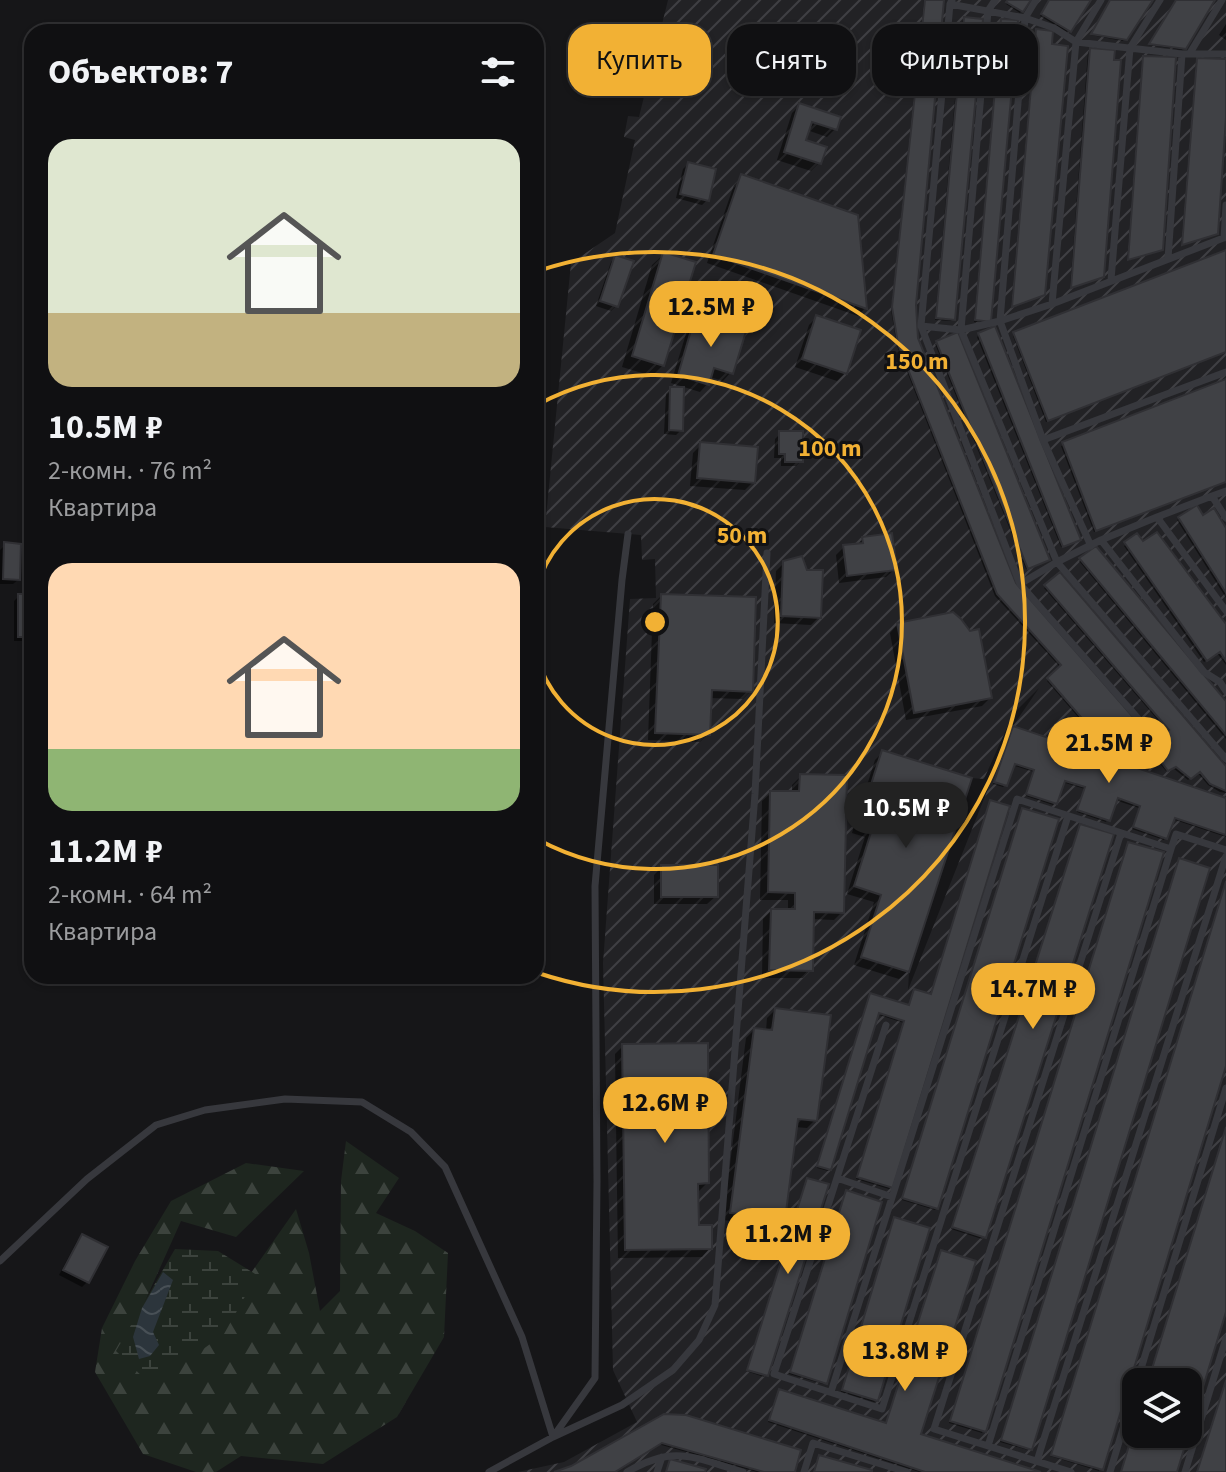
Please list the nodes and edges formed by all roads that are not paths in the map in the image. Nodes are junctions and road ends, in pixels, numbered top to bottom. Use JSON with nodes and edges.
{"nodes":[{"id":1,"x":995,"y":0,"type":"edge"},
{"id":2,"x":1036,"y":0,"type":"edge"},
{"id":3,"x":1101,"y":0,"type":"edge"},
{"id":4,"x":1160,"y":0,"type":"edge"},
{"id":5,"x":1222,"y":0,"type":"edge"},
{"id":6,"x":951,"y":2,"type":"edge"},
{"id":7,"x":988,"y":11,"type":"junction"},
{"id":8,"x":1025,"y":18,"type":"junction"},
{"id":9,"x":1076,"y":42,"type":"junction"},
{"id":10,"x":1130,"y":48,"type":"junction"},
{"id":11,"x":1186,"y":54,"type":"junction"},
{"id":12,"x":1226,"y":54,"type":"edge"},
{"id":13,"x":1226,"y":205,"type":"edge"},
{"id":14,"x":1225,"y":237,"type":"edge"},
{"id":15,"x":1168,"y":259,"type":"junction"},
{"id":16,"x":1111,"y":280,"type":"junction"},
{"id":17,"x":1052,"y":304,"type":"junction"},
{"id":18,"x":1000,"y":321,"type":"junction"},
{"id":19,"x":921,"y":326,"type":"junction"},
{"id":20,"x":961,"y":330,"type":"junction"},
{"id":21,"x":1226,"y":372,"type":"edge"},
{"id":22,"x":1043,"y":440,"type":"junction"},
{"id":23,"x":1226,"y":491,"type":"edge"},
{"id":24,"x":1212,"y":496,"type":"junction"},
{"id":25,"x":1157,"y":517,"type":"junction"},
{"id":26,"x":1226,"y":518,"type":"edge"},
{"id":27,"x":628,"y":534,"type":"dead end"},
{"id":28,"x":1101,"y":540,"type":"junction"},
{"id":29,"x":1091,"y":546,"type":"junction"},
{"id":30,"x":767,"y":553,"type":"dead end"},
{"id":31,"x":1057,"y":562,"type":"junction"},
{"id":32,"x":1020,"y":584,"type":"junction"},
{"id":33,"x":1226,"y":611,"type":"edge"},
{"id":34,"x":1226,"y":691,"type":"edge"},
{"id":35,"x":1150,"y":732,"type":"dead end"},
{"id":36,"x":1226,"y":759,"type":"edge"},
{"id":37,"x":1068,"y":816,"type":"junction"},
{"id":38,"x":1121,"y":833,"type":"junction"},
{"id":39,"x":1171,"y":849,"type":"junction"},
{"id":40,"x":1226,"y":853,"type":"edge"},
{"id":41,"x":886,"y":1025,"type":"dead end"},
{"id":42,"x":1226,"y":1088,"type":"edge"},
{"id":43,"x":837,"y":1178,"type":"junction"},
{"id":44,"x":892,"y":1197,"type":"junction"},
{"id":45,"x":0,"y":1261,"type":"edge"},
{"id":46,"x":1226,"y":1338,"type":"edge"},
{"id":47,"x":1141,"y":1368,"type":"edge"},
{"id":48,"x":831,"y":1392,"type":"junction"},
{"id":49,"x":1122,"y":1431,"type":"edge"},
{"id":50,"x":553,"y":1437,"type":"junction"},
{"id":51,"x":988,"y":1446,"type":"junction"},
{"id":52,"x":662,"y":1457,"type":"junction"},
{"id":53,"x":1037,"y":1461,"type":"junction"},
{"id":54,"x":712,"y":1468,"type":"edge"},
{"id":55,"x":885,"y":1469,"type":"edge"},
{"id":56,"x":489,"y":1472,"type":"edge"},
{"id":57,"x":627,"y":1472,"type":"edge"},
{"id":58,"x":657,"y":1472,"type":"edge"},
{"id":59,"x":743,"y":1472,"type":"edge"},
{"id":60,"x":804,"y":1472,"type":"edge"},
{"id":61,"x":907,"y":1472,"type":"edge"},
{"id":62,"x":1071,"y":1472,"type":"edge"},
{"id":63,"x":1110,"y":1472,"type":"edge"},
{"id":64,"x":1185,"y":1472,"type":"edge"}],
"edges":[{"from":1,"to":7,"type":"lane"},
{"from":2,"to":8,"type":"lane"},
{"from":3,"to":9,"type":"lane"},
{"from":4,"to":10,"type":"lane"},
{"from":5,"to":11,"type":"lane"},
{"from":6,"to":7,"type":"lane"},
{"from":6,"to":19,"type":"lane"},
{"from":7,"to":8,"type":"lane"},
{"from":7,"to":20,"type":"lane"},
{"from":8,"to":9,"type":"lane"},
{"from":8,"to":18,"type":"lane"},
{"from":9,"to":10,"type":"lane"},
{"from":9,"to":17,"type":"lane"},
{"from":10,"to":11,"type":"lane"},
{"from":10,"to":16,"type":"lane"},
{"from":11,"to":12,"type":"lane"},
{"from":11,"to":15,"type":"lane"},
{"from":13,"to":14,"type":"lane"},
{"from":14,"to":15,"type":"lane"},
{"from":15,"to":16,"type":"lane"},
{"from":16,"to":17,"type":"lane"},
{"from":17,"to":18,"type":"lane"},
{"from":18,"to":20,"type":"lane"},
{"from":18,"to":22,"type":"lane"},
{"from":19,"to":20,"type":"lane"},
{"from":19,"to":32,"type":"lane"},
{"from":20,"to":31,"type":"lane"},
{"from":21,"to":22,"type":"lane"},
{"from":22,"to":29,"type":"lane"},
{"from":23,"to":24,"type":"lane"},
{"from":24,"to":25,"type":"lane"},
{"from":24,"to":26,"type":"lane"},
{"from":25,"to":28,"type":"lane"},
{"from":25,"to":33,"type":"lane"},
{"from":27,"to":50,"type":"lane"},
{"from":28,"to":29,"type":"lane"},
{"from":28,"to":34,"type":"lane"},
{"from":29,"to":31,"type":"lane"},
{"from":30,"to":50,"type":"lane"},
{"from":31,"to":32,"type":"lane"},
{"from":31,"to":36,"type":"lane"},
{"from":32,"to":35,"type":"lane"},
{"from":37,"to":38,"type":"lane"},
{"from":37,"to":44,"type":"lane"},
{"from":37,"to":48,"type":"lane"},
{"from":38,"to":39,"type":"lane"},
{"from":38,"to":51,"type":"lane"},
{"from":39,"to":40,"type":"lane"},
{"from":39,"to":51,"type":"lane"},
{"from":40,"to":53,"type":"lane"},
{"from":41,"to":43,"type":"lane"},
{"from":42,"to":47,"type":"lane"},
{"from":43,"to":44,"type":"lane"},
{"from":43,"to":48,"type":"lane"},
{"from":44,"to":48,"type":"lane"},
{"from":45,"to":50,"type":"lane"},
{"from":46,"to":64,"type":"lane"},
{"from":49,"to":63,"type":"lane"},
{"from":50,"to":56,"type":"lane"},
{"from":51,"to":53,"type":"lane"},
{"from":52,"to":54,"type":"lane"},
{"from":52,"to":57,"type":"lane"},
{"from":52,"to":58,"type":"lane"},
{"from":53,"to":62,"type":"lane"},
{"from":54,"to":59,"type":"lane"},
{"from":55,"to":60,"type":"lane"},
{"from":55,"to":61,"type":"lane"}]}
